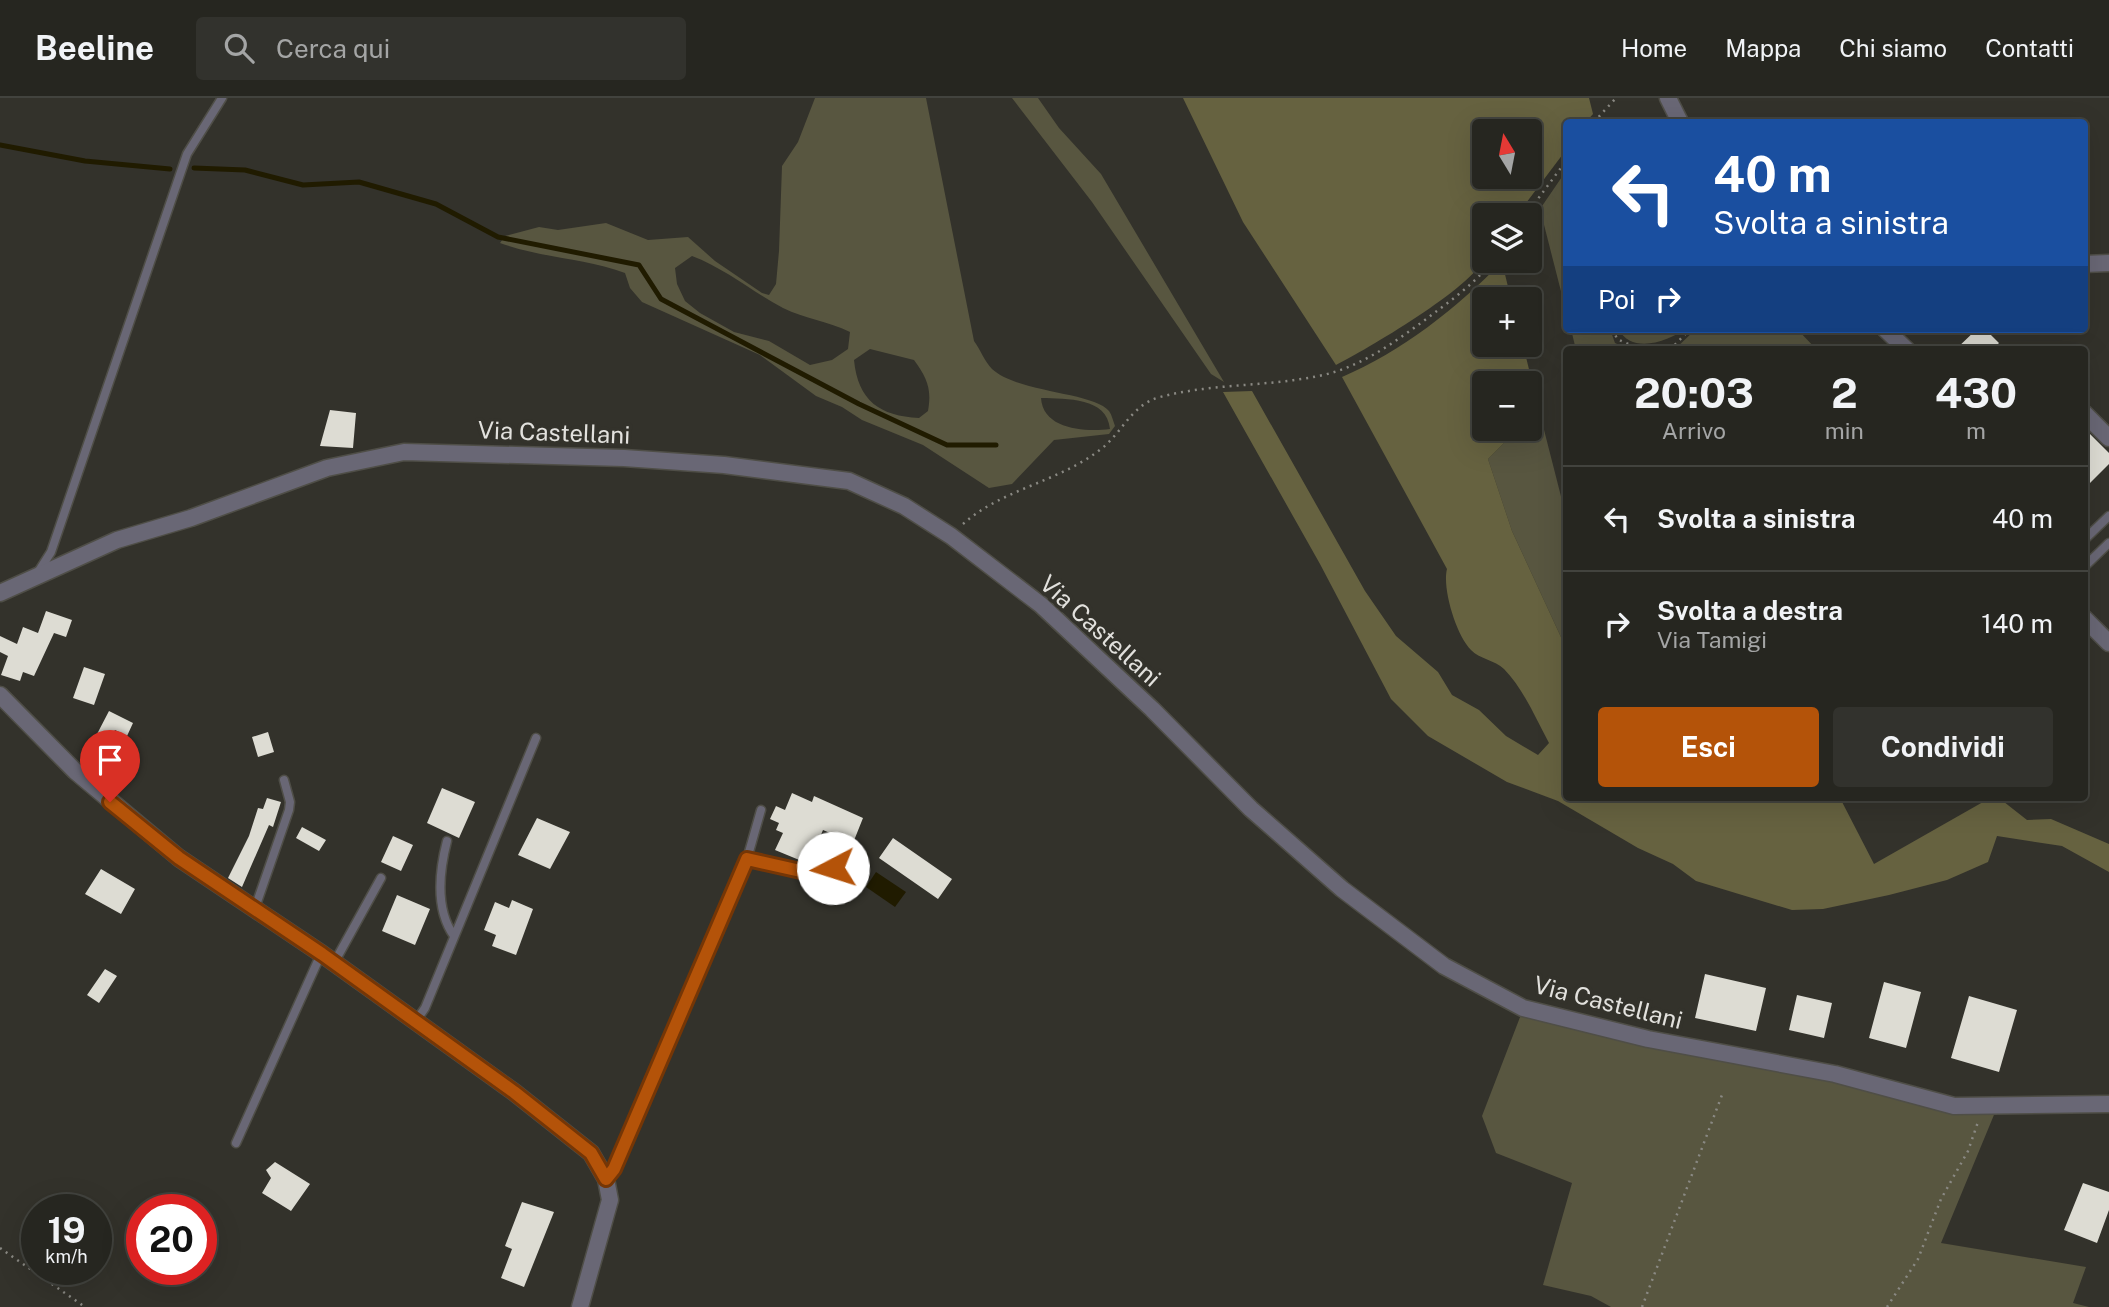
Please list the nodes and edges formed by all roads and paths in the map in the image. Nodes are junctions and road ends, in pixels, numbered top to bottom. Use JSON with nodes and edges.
{"nodes":[{"id":1,"x":222,"y":98,"type":"edge"},
{"id":2,"x":1616,"y":98,"type":"edge"},
{"id":3,"x":1668,"y":98,"type":"edge"},
{"id":4,"x":1597,"y":119,"type":"edge"},
{"id":5,"x":1678,"y":119,"type":"edge"},
{"id":6,"x":1563,"y":165,"type":"edge"},
{"id":7,"x":1535,"y":203,"type":"edge"},
{"id":8,"x":2107,"y":262,"type":"edge"},
{"id":9,"x":2088,"y":264,"type":"edge"},
{"id":10,"x":1480,"y":273,"type":"edge"},
{"id":11,"x":1615,"y":333,"type":"edge"},
{"id":12,"x":1686,"y":333,"type":"edge"},
{"id":13,"x":1889,"y":333,"type":"edge"},
{"id":14,"x":1633,"y":346,"type":"edge"},
{"id":15,"x":1674,"y":346,"type":"edge"},
{"id":16,"x":1903,"y":346,"type":"edge"},
{"id":17,"x":2088,"y":417,"type":"edge"},
{"id":18,"x":2109,"y":438,"type":"edge"},
{"id":19,"x":2109,"y":516,"type":"edge"},
{"id":20,"x":951,"y":536,"type":"junction"},
{"id":21,"x":2088,"y":536,"type":"edge"},
{"id":22,"x":2109,"y":543,"type":"edge"},
{"id":23,"x":2088,"y":563,"type":"edge"},
{"id":24,"x":33,"y":579,"type":"junction"},
{"id":25,"x":0,"y":593,"type":"edge"},
{"id":26,"x":2088,"y":622,"type":"edge"},
{"id":27,"x":2109,"y":643,"type":"edge"},
{"id":28,"x":0,"y":695,"type":"edge"},
{"id":29,"x":536,"y":737,"type":"dead end"},
{"id":30,"x":284,"y":780,"type":"dead end"},
{"id":31,"x":761,"y":810,"type":"dead end"},
{"id":32,"x":827,"y":839,"type":"dead end"},
{"id":33,"x":447,"y":841,"type":"dead end"},
{"id":34,"x":747,"y":859,"type":"junction"},
{"id":35,"x":381,"y":878,"type":"dead end"},
{"id":36,"x":255,"y":908,"type":"junction"},
{"id":37,"x":454,"y":936,"type":"junction"},
{"id":38,"x":328,"y":958,"type":"junction"},
{"id":39,"x":416,"y":1021,"type":"junction"},
{"id":40,"x":1722,"y":1095,"type":"dead end"},
{"id":41,"x":2109,"y":1104,"type":"edge"},
{"id":42,"x":1984,"y":1107,"type":"junction"},
{"id":43,"x":236,"y":1143,"type":"dead end"},
{"id":44,"x":606,"y":1179,"type":"junction"},
{"id":45,"x":0,"y":1248,"type":"edge"},
{"id":46,"x":85,"y":1307,"type":"edge"},
{"id":47,"x":580,"y":1307,"type":"edge"},
{"id":48,"x":1642,"y":1307,"type":"edge"},
{"id":49,"x":1887,"y":1307,"type":"edge"}],
"edges":[{"from":1,"to":24,"type":"lane"},
{"from":2,"to":4,"type":"path"},
{"from":3,"to":5,"type":"street"},
{"from":6,"to":7,"type":"path"},
{"from":8,"to":9,"type":"street"},
{"from":10,"to":20,"type":"path"},
{"from":11,"to":14,"type":"path"},
{"from":12,"to":15,"type":"path"},
{"from":13,"to":16,"type":"street"},
{"from":17,"to":18,"type":"street"},
{"from":19,"to":21,"type":"lane"},
{"from":20,"to":24,"type":"street","name":"Via Castellani"},
{"from":20,"to":42,"type":"street","name":"Via Castellani"},
{"from":22,"to":23,"type":"lane"},
{"from":24,"to":25,"type":"street","name":"Via Castellani"},
{"from":26,"to":27,"type":"street"},
{"from":28,"to":36,"type":"street"},
{"from":29,"to":37,"type":"lane"},
{"from":30,"to":36,"type":"lane"},
{"from":31,"to":34,"type":"lane"},
{"from":32,"to":34,"type":"lane"},
{"from":33,"to":37,"type":"lane"},
{"from":34,"to":44,"type":"lane"},
{"from":35,"to":38,"type":"lane"},
{"from":36,"to":38,"type":"street"},
{"from":37,"to":39,"type":"lane"},
{"from":38,"to":39,"type":"street"},
{"from":38,"to":43,"type":"lane"},
{"from":39,"to":44,"type":"street"},
{"from":40,"to":48,"type":"path"},
{"from":41,"to":42,"type":"street","name":"Via Castellani"},
{"from":42,"to":49,"type":"path"},
{"from":44,"to":47,"type":"street"},
{"from":45,"to":46,"type":"path"}]}
